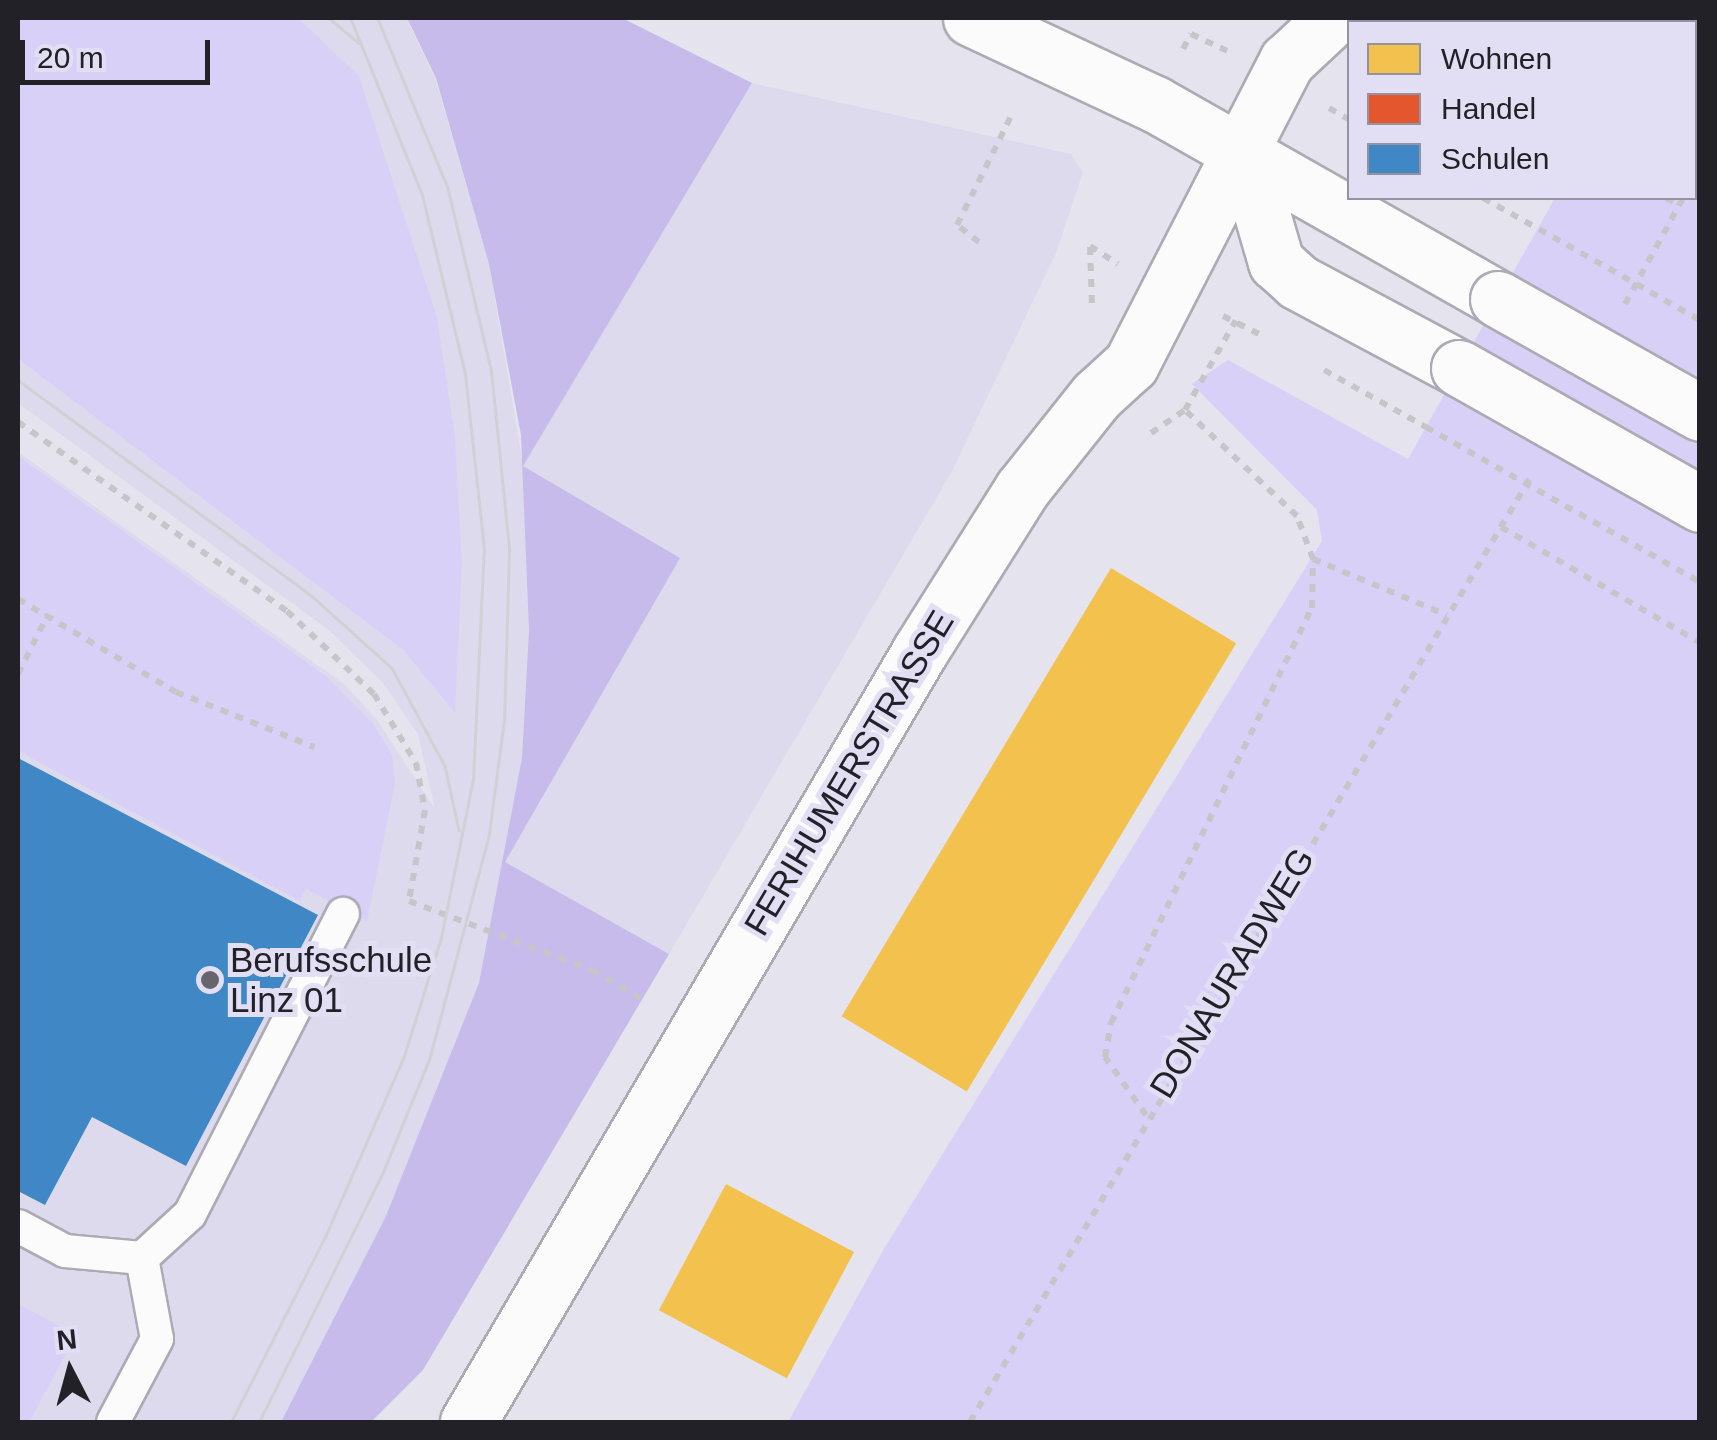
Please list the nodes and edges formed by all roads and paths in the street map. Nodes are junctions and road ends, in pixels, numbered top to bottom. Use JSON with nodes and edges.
{"nodes":[{"id":1,"x":971,"y":18,"type":"edge"},
{"id":2,"x":1315,"y":33,"type":"edge"},
{"id":3,"x":1010,"y":116,"type":"dead end"},
{"id":4,"x":1244,"y":152,"type":"junction"},
{"id":5,"x":1487,"y":200,"type":"edge"},
{"id":6,"x":979,"y":242,"type":"dead end"},
{"id":7,"x":1236,"y":320,"type":"dead end"},
{"id":8,"x":1700,"y":320,"type":"edge"},
{"id":9,"x":1700,"y":413,"type":"edge"},
{"id":10,"x":18,"y":422,"type":"edge"},
{"id":11,"x":1426,"y":428,"type":"dead end"},
{"id":12,"x":1700,"y":504,"type":"edge"},
{"id":13,"x":1314,"y":559,"type":"junction"},
{"id":14,"x":1700,"y":582,"type":"edge"},
{"id":15,"x":18,"y":598,"type":"edge"},
{"id":16,"x":48,"y":614,"type":"junction"},
{"id":17,"x":1448,"y":615,"type":"junction"},
{"id":18,"x":1700,"y":642,"type":"edge"},
{"id":19,"x":18,"y":674,"type":"edge"},
{"id":20,"x":314,"y":747,"type":"dead end"},
{"id":21,"x":343,"y":914,"type":"dead end"},
{"id":22,"x":690,"y":1040,"type":"junction"},
{"id":23,"x":1146,"y":1115,"type":"junction"},
{"id":24,"x":18,"y":1226,"type":"edge"},
{"id":25,"x":142,"y":1258,"type":"junction"},
{"id":26,"x":465,"y":1418,"type":"edge"},
{"id":27,"x":114,"y":1422,"type":"edge"},
{"id":28,"x":970,"y":1422,"type":"edge"}],
"edges":[{"from":1,"to":4,"type":"street"},
{"from":2,"to":4,"type":"street","name":"FERIHUMERSTRASSE"},
{"from":3,"to":6,"type":"path"},
{"from":4,"to":9,"type":"street","bridge":true},
{"from":4,"to":12,"type":"street","bridge":true},
{"from":4,"to":22,"type":"street","name":"FERIHUMERSTRASSE"},
{"from":5,"to":8,"type":"path","bridge":true},
{"from":7,"to":13,"type":"path"},
{"from":10,"to":22,"type":"path"},
{"from":11,"to":14,"type":"path","bridge":true},
{"from":13,"to":17,"type":"path"},
{"from":13,"to":23,"type":"path"},
{"from":15,"to":16,"type":"path"},
{"from":16,"to":19,"type":"path"},
{"from":16,"to":20,"type":"path"},
{"from":17,"to":18,"type":"path","name":"DONAURADWEG"},
{"from":17,"to":23,"type":"path","name":"DONAURADWEG"},
{"from":21,"to":25,"type":"lane"},
{"from":22,"to":26,"type":"street","name":"FERIHUMERSTRASSE"},
{"from":23,"to":28,"type":"path","name":"DONAURADWEG"},
{"from":24,"to":25,"type":"lane"},
{"from":25,"to":27,"type":"lane"}]}
